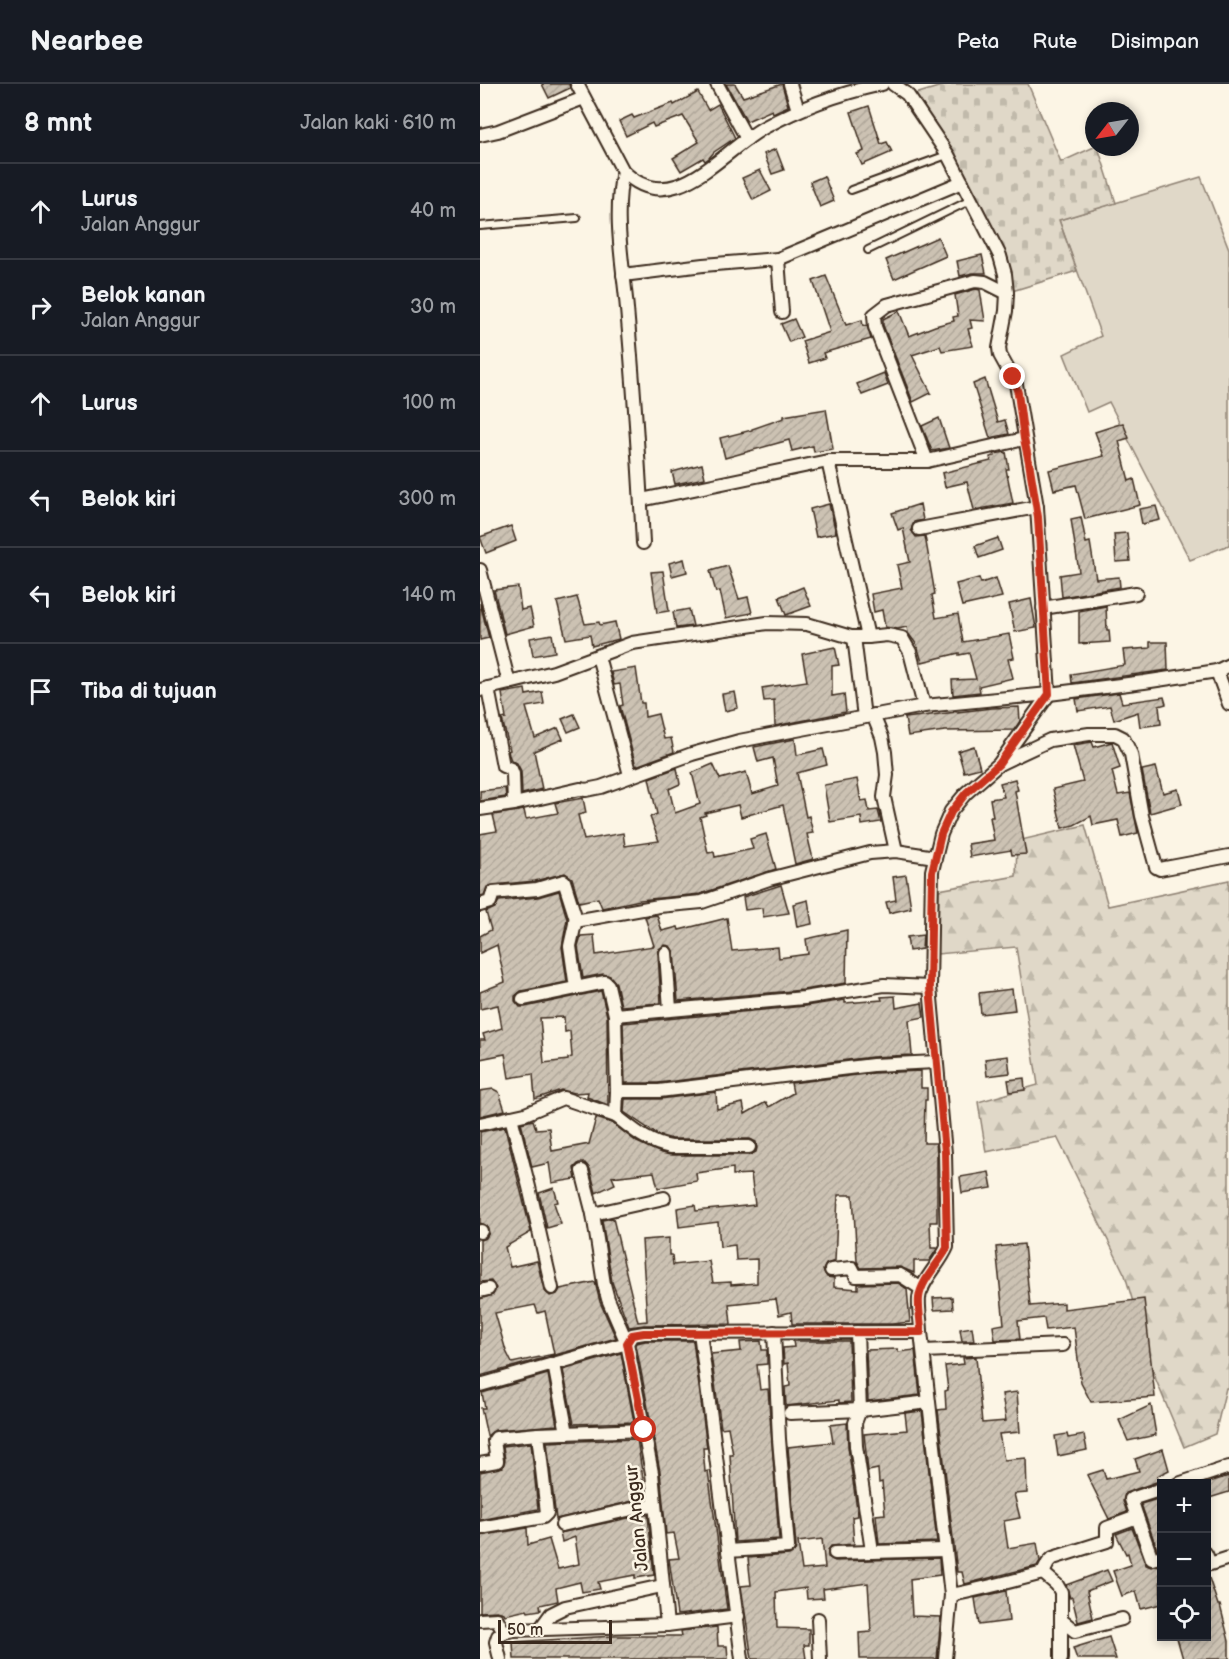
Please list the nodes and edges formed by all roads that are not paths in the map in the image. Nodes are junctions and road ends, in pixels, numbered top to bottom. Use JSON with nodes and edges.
{"nodes":[{"id":1,"x":577,"y":84,"type":"edge"},
{"id":2,"x":717,"y":84,"type":"edge"},
{"id":3,"x":790,"y":84,"type":"edge"},
{"id":4,"x":882,"y":84,"type":"edge"},
{"id":5,"x":893,"y":84,"type":"edge"},
{"id":6,"x":906,"y":89,"type":"edge"},
{"id":7,"x":584,"y":98,"type":"junction"},
{"id":8,"x":798,"y":110,"type":"junction"},
{"id":9,"x":480,"y":135,"type":"edge"},
{"id":10,"x":747,"y":139,"type":"junction"},
{"id":11,"x":948,"y":155,"type":"junction"},
{"id":12,"x":623,"y":171,"type":"junction"},
{"id":13,"x":962,"y":182,"type":"junction"},
{"id":14,"x":850,"y":190,"type":"dead end"},
{"id":15,"x":972,"y":200,"type":"junction"},
{"id":16,"x":577,"y":218,"type":"dead end"},
{"id":17,"x":480,"y":226,"type":"edge"},
{"id":18,"x":868,"y":250,"type":"dead end"},
{"id":19,"x":777,"y":259,"type":"junction"},
{"id":20,"x":623,"y":275,"type":"junction"},
{"id":21,"x":1007,"y":293,"type":"junction"},
{"id":22,"x":782,"y":312,"type":"dead end"},
{"id":23,"x":1024,"y":439,"type":"junction"},
{"id":24,"x":828,"y":461,"type":"junction"},
{"id":25,"x":927,"y":461,"type":"junction"},
{"id":26,"x":641,"y":500,"type":"junction"},
{"id":27,"x":1037,"y":507,"type":"junction"},
{"id":28,"x":919,"y":529,"type":"dead end"},
{"id":29,"x":643,"y":543,"type":"dead end"},
{"id":30,"x":480,"y":570,"type":"edge"},
{"id":31,"x":1136,"y":593,"type":"dead end"},
{"id":32,"x":1043,"y":608,"type":"junction"},
{"id":33,"x":854,"y":637,"type":"junction"},
{"id":34,"x":868,"y":637,"type":"junction"},
{"id":35,"x":598,"y":656,"type":"junction"},
{"id":36,"x":1223,"y":668,"type":"edge"},
{"id":37,"x":509,"y":683,"type":"junction"},
{"id":38,"x":484,"y":689,"type":"edge"},
{"id":39,"x":1049,"y":694,"type":"junction"},
{"id":40,"x":1229,"y":704,"type":"edge"},
{"id":41,"x":924,"y":706,"type":"junction"},
{"id":42,"x":868,"y":716,"type":"junction"},
{"id":43,"x":999,"y":764,"type":"junction"},
{"id":44,"x":630,"y":775,"type":"junction"},
{"id":45,"x":514,"y":804,"type":"junction"},
{"id":46,"x":480,"y":809,"type":"edge"},
{"id":47,"x":896,"y":850,"type":"junction"},
{"id":48,"x":935,"y":856,"type":"junction"},
{"id":49,"x":1229,"y":856,"type":"edge"},
{"id":50,"x":480,"y":905,"type":"edge"},
{"id":51,"x":575,"y":921,"type":"junction"},
{"id":52,"x":666,"y":953,"type":"dead end"},
{"id":53,"x":930,"y":987,"type":"junction"},
{"id":54,"x":576,"y":988,"type":"junction"},
{"id":55,"x":523,"y":999,"type":"dead end"},
{"id":56,"x":670,"y":1009,"type":"junction"},
{"id":57,"x":615,"y":1015,"type":"junction"},
{"id":58,"x":936,"y":1062,"type":"junction"},
{"id":59,"x":617,"y":1091,"type":"junction"},
{"id":60,"x":616,"y":1116,"type":"junction"},
{"id":61,"x":510,"y":1117,"type":"junction"},
{"id":62,"x":480,"y":1124,"type":"edge"},
{"id":63,"x":749,"y":1147,"type":"dead end"},
{"id":64,"x":582,"y":1172,"type":"dead end"},
{"id":65,"x":664,"y":1198,"type":"dead end"},
{"id":66,"x":593,"y":1214,"type":"junction"},
{"id":67,"x":831,"y":1270,"type":"dead end"},
{"id":68,"x":552,"y":1288,"type":"dead end"},
{"id":69,"x":922,"y":1289,"type":"junction"},
{"id":70,"x":700,"y":1332,"type":"junction"},
{"id":71,"x":774,"y":1332,"type":"junction"},
{"id":72,"x":857,"y":1332,"type":"junction"},
{"id":73,"x":921,"y":1332,"type":"junction"},
{"id":74,"x":627,"y":1343,"type":"junction"},
{"id":75,"x":1064,"y":1344,"type":"dead end"},
{"id":76,"x":924,"y":1351,"type":"junction"},
{"id":77,"x":554,"y":1364,"type":"junction"},
{"id":78,"x":480,"y":1385,"type":"edge"},
{"id":79,"x":929,"y":1402,"type":"junction"},
{"id":80,"x":860,"y":1410,"type":"junction"},
{"id":81,"x":789,"y":1413,"type":"dead end"},
{"id":82,"x":644,"y":1430,"type":"junction"},
{"id":83,"x":567,"y":1433,"type":"junction"},
{"id":84,"x":538,"y":1434,"type":"junction"},
{"id":85,"x":480,"y":1464,"type":"edge"},
{"id":86,"x":1229,"y":1467,"type":"edge"},
{"id":87,"x":1193,"y":1479,"type":"edge"},
{"id":88,"x":1157,"y":1490,"type":"edge"},
{"id":89,"x":655,"y":1506,"type":"junction"},
{"id":90,"x":1137,"y":1517,"type":"junction"},
{"id":91,"x":561,"y":1525,"type":"dead end"},
{"id":92,"x":480,"y":1528,"type":"edge"},
{"id":93,"x":945,"y":1550,"type":"junction"},
{"id":94,"x":728,"y":1551,"type":"junction"},
{"id":95,"x":872,"y":1551,"type":"junction"},
{"id":96,"x":835,"y":1553,"type":"dead end"},
{"id":97,"x":1157,"y":1557,"type":"edge"},
{"id":98,"x":1229,"y":1558,"type":"edge"},
{"id":99,"x":1211,"y":1564,"type":"edge"},
{"id":100,"x":1043,"y":1573,"type":"junction"},
{"id":101,"x":662,"y":1586,"type":"junction"},
{"id":102,"x":951,"y":1595,"type":"junction"},
{"id":103,"x":738,"y":1616,"type":"junction"},
{"id":104,"x":818,"y":1619,"type":"dead end"},
{"id":105,"x":1122,"y":1619,"type":"dead end"},
{"id":106,"x":480,"y":1620,"type":"edge"},
{"id":107,"x":1061,"y":1620,"type":"junction"},
{"id":108,"x":667,"y":1625,"type":"junction"},
{"id":109,"x":540,"y":1629,"type":"junction"},
{"id":110,"x":504,"y":1632,"type":"junction"},
{"id":111,"x":500,"y":1659,"type":"edge"},
{"id":112,"x":742,"y":1659,"type":"edge"},
{"id":113,"x":820,"y":1659,"type":"edge"},
{"id":114,"x":945,"y":1659,"type":"edge"},
{"id":115,"x":1061,"y":1659,"type":"edge"}],
"edges":[{"from":1,"to":7,"type":"street"},
{"from":2,"to":10,"type":"street"},
{"from":3,"to":8,"type":"street"},
{"from":4,"to":8,"type":"street"},
{"from":5,"to":6,"type":"street"},
{"from":6,"to":11,"type":"street"},
{"from":7,"to":9,"type":"street"},
{"from":7,"to":12,"type":"street"},
{"from":8,"to":10,"type":"street"},
{"from":10,"to":12,"type":"street"},
{"from":11,"to":13,"type":"street"},
{"from":11,"to":14,"type":"lane"},
{"from":12,"to":20,"type":"street"},
{"from":13,"to":15,"type":"street"},
{"from":13,"to":19,"type":"street"},
{"from":15,"to":18,"type":"lane"},
{"from":15,"to":21,"type":"street"},
{"from":16,"to":17,"type":"lane"},
{"from":19,"to":20,"type":"street"},
{"from":19,"to":22,"type":"street"},
{"from":20,"to":26,"type":"street"},
{"from":21,"to":23,"type":"street"},
{"from":21,"to":25,"type":"street"},
{"from":23,"to":25,"type":"street"},
{"from":23,"to":27,"type":"street"},
{"from":24,"to":25,"type":"street"},
{"from":24,"to":26,"type":"street"},
{"from":24,"to":34,"type":"street"},
{"from":26,"to":29,"type":"street"},
{"from":27,"to":28,"type":"street"},
{"from":27,"to":32,"type":"street"},
{"from":30,"to":37,"type":"street"},
{"from":31,"to":32,"type":"street"},
{"from":32,"to":39,"type":"street"},
{"from":33,"to":34,"type":"street"},
{"from":33,"to":35,"type":"street"},
{"from":33,"to":42,"type":"street"},
{"from":34,"to":41,"type":"street"},
{"from":35,"to":37,"type":"street"},
{"from":35,"to":44,"type":"street"},
{"from":36,"to":39,"type":"street"},
{"from":36,"to":40,"type":"street"},
{"from":37,"to":38,"type":"street"},
{"from":38,"to":45,"type":"street"},
{"from":39,"to":41,"type":"street"},
{"from":39,"to":43,"type":"street"},
{"from":41,"to":42,"type":"street"},
{"from":42,"to":44,"type":"street"},
{"from":42,"to":47,"type":"street"},
{"from":43,"to":48,"type":"street"},
{"from":43,"to":49,"type":"street"},
{"from":44,"to":45,"type":"street"},
{"from":45,"to":46,"type":"street"},
{"from":47,"to":48,"type":"street"},
{"from":47,"to":51,"type":"street"},
{"from":48,"to":53,"type":"street"},
{"from":50,"to":51,"type":"street"},
{"from":51,"to":54,"type":"street"},
{"from":52,"to":56,"type":"street"},
{"from":53,"to":56,"type":"street"},
{"from":53,"to":58,"type":"street"},
{"from":54,"to":55,"type":"street"},
{"from":54,"to":57,"type":"street"},
{"from":56,"to":57,"type":"street"},
{"from":57,"to":59,"type":"street"},
{"from":58,"to":59,"type":"street"},
{"from":58,"to":69,"type":"street"},
{"from":59,"to":60,"type":"street"},
{"from":60,"to":61,"type":"street"},
{"from":60,"to":63,"type":"street"},
{"from":61,"to":62,"type":"street"},
{"from":61,"to":68,"type":"street"},
{"from":64,"to":66,"type":"street","name":"Jalan Anggur"},
{"from":65,"to":66,"type":"street"},
{"from":66,"to":74,"type":"street","name":"Jalan Anggur"},
{"from":67,"to":69,"type":"street"},
{"from":69,"to":73,"type":"street"},
{"from":70,"to":71,"type":"street"},
{"from":70,"to":74,"type":"street"},
{"from":70,"to":94,"type":"street"},
{"from":71,"to":72,"type":"street"},
{"from":71,"to":94,"type":"street"},
{"from":72,"to":73,"type":"street"},
{"from":72,"to":80,"type":"street"},
{"from":73,"to":76,"type":"street"},
{"from":74,"to":77,"type":"street"},
{"from":74,"to":82,"type":"street","name":"Jalan Anggur"},
{"from":75,"to":76,"type":"street"},
{"from":76,"to":79,"type":"street"},
{"from":77,"to":78,"type":"street"},
{"from":77,"to":83,"type":"street"},
{"from":79,"to":80,"type":"street"},
{"from":79,"to":93,"type":"street"},
{"from":80,"to":81,"type":"street"},
{"from":80,"to":95,"type":"street"},
{"from":82,"to":83,"type":"street"},
{"from":82,"to":89,"type":"street","name":"Jalan Anggur"},
{"from":83,"to":84,"type":"street"},
{"from":84,"to":85,"type":"street"},
{"from":84,"to":92,"type":"street"},
{"from":86,"to":87,"type":"street"},
{"from":88,"to":90,"type":"street"},
{"from":89,"to":91,"type":"street"},
{"from":89,"to":101,"type":"street","name":"Jalan Anggur"},
{"from":90,"to":97,"type":"street"},
{"from":90,"to":100,"type":"street"},
{"from":93,"to":95,"type":"street"},
{"from":93,"to":102,"type":"street"},
{"from":94,"to":103,"type":"street"},
{"from":95,"to":96,"type":"street"},
{"from":98,"to":99,"type":"street"},
{"from":100,"to":102,"type":"street"},
{"from":100,"to":107,"type":"street"},
{"from":101,"to":108,"type":"street","name":"Jalan Anggur"},
{"from":101,"to":109,"type":"street"},
{"from":102,"to":114,"type":"street"},
{"from":103,"to":108,"type":"street"},
{"from":103,"to":112,"type":"street"},
{"from":104,"to":113,"type":"street"},
{"from":105,"to":107,"type":"street"},
{"from":106,"to":110,"type":"street"},
{"from":107,"to":115,"type":"street"},
{"from":108,"to":109,"type":"street"},
{"from":109,"to":110,"type":"street"},
{"from":110,"to":111,"type":"street"}]}
